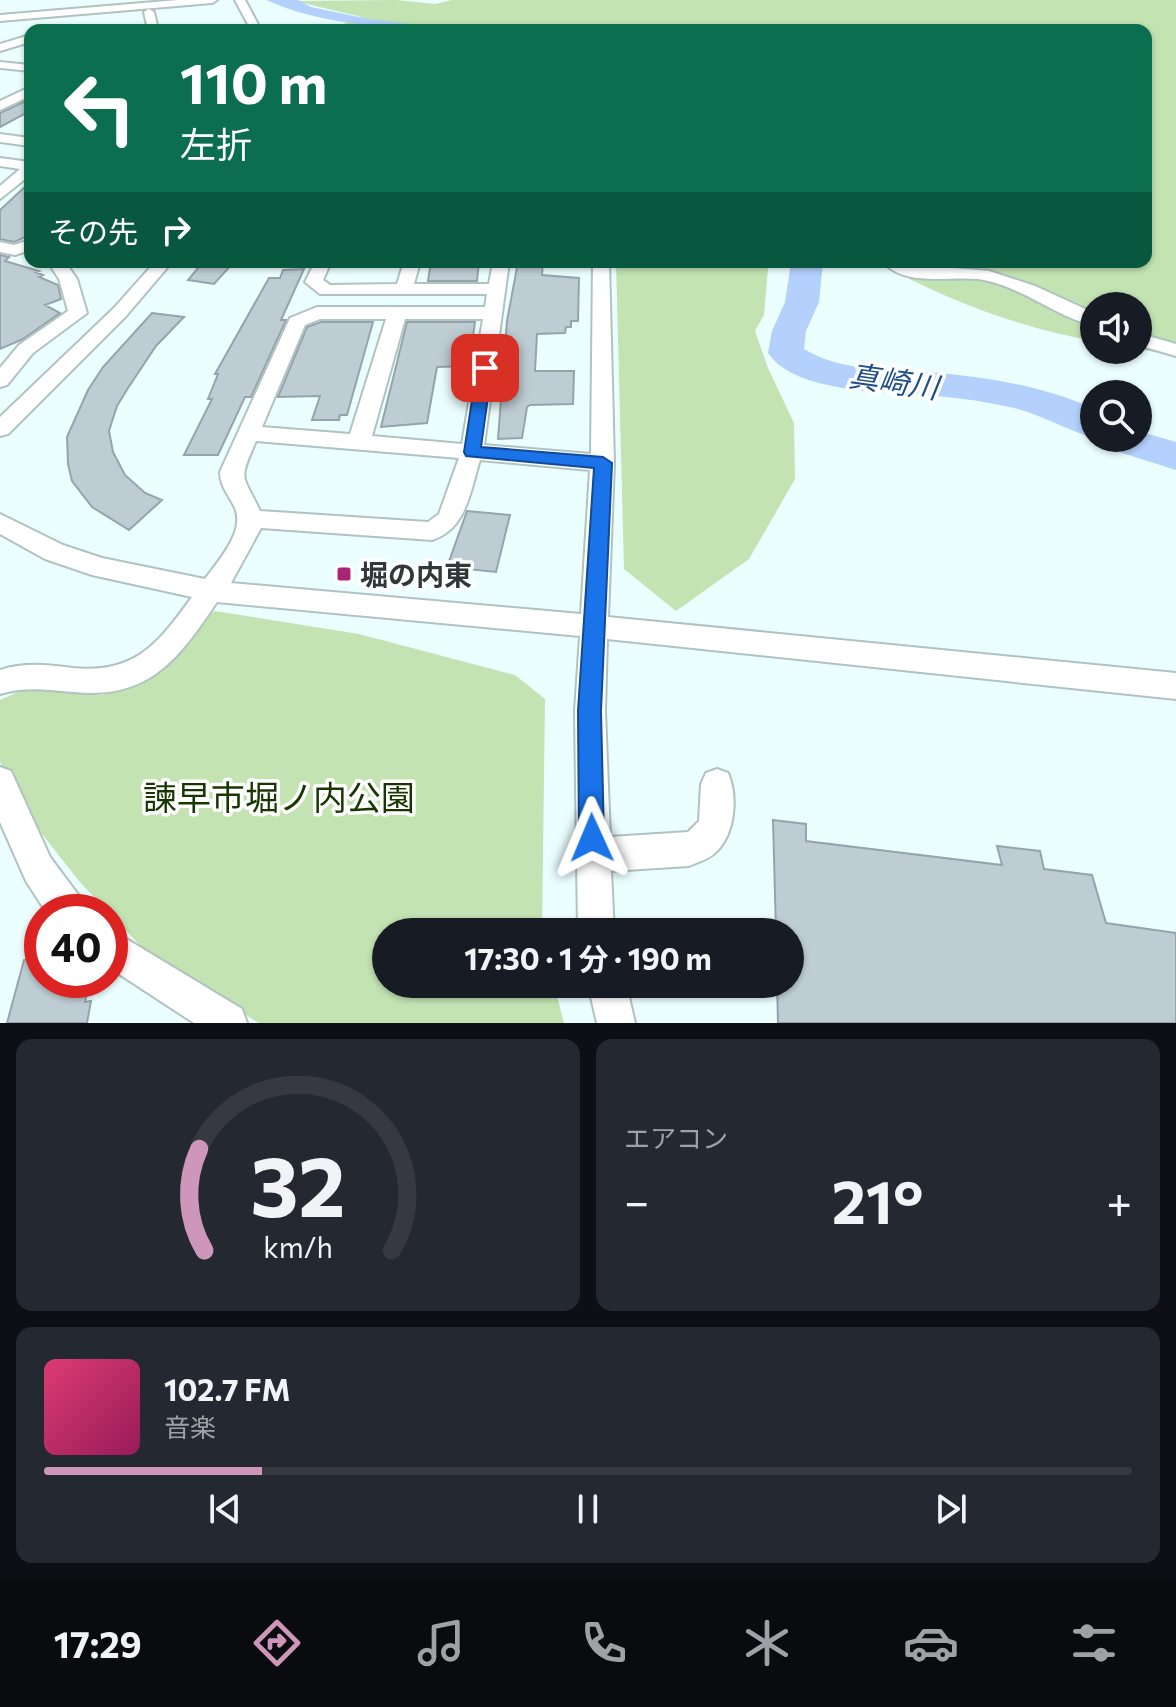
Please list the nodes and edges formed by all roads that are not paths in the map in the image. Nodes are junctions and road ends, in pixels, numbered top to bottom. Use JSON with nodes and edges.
{"nodes":[{"id":1,"x":212,"y":0,"type":"edge"},
{"id":2,"x":240,"y":0,"type":"edge"},
{"id":3,"x":177,"y":9,"type":"dead end"},
{"id":4,"x":1,"y":11,"type":"edge"},
{"id":5,"x":149,"y":12,"type":"junction"},
{"id":6,"x":91,"y":19,"type":"dead end"},
{"id":7,"x":68,"y":22,"type":"dead end"},
{"id":8,"x":0,"y":24,"type":"edge"},
{"id":9,"x":152,"y":24,"type":"edge"},
{"id":10,"x":253,"y":24,"type":"edge"},
{"id":11,"x":24,"y":40,"type":"edge"},
{"id":12,"x":0,"y":49,"type":"edge"},
{"id":13,"x":24,"y":51,"type":"edge"},
{"id":14,"x":0,"y":65,"type":"edge"},
{"id":15,"x":24,"y":67,"type":"edge"},
{"id":16,"x":12,"y":82,"type":"dead end"},
{"id":17,"x":24,"y":83,"type":"edge"},
{"id":18,"x":24,"y":94,"type":"edge"},
{"id":19,"x":0,"y":106,"type":"edge"},
{"id":20,"x":0,"y":138,"type":"edge"},
{"id":21,"x":24,"y":141,"type":"edge"},
{"id":22,"x":0,"y":162,"type":"edge"},
{"id":23,"x":24,"y":166,"type":"edge"},
{"id":24,"x":24,"y":172,"type":"edge"},
{"id":25,"x":0,"y":194,"type":"edge"},
{"id":26,"x":0,"y":247,"type":"edge"},
{"id":27,"x":24,"y":248,"type":"edge"},
{"id":28,"x":60,"y":268,"type":"edge"},
{"id":29,"x":159,"y":268,"type":"edge"},
{"id":30,"x":320,"y":268,"type":"edge"},
{"id":31,"x":410,"y":268,"type":"edge"},
{"id":32,"x":500,"y":268,"type":"edge"},
{"id":33,"x":601,"y":268,"type":"edge"},
{"id":34,"x":904,"y":268,"type":"edge"},
{"id":35,"x":497,"y":289,"type":"junction"},
{"id":36,"x":404,"y":290,"type":"junction"},
{"id":37,"x":397,"y":313,"type":"junction"},
{"id":38,"x":493,"y":313,"type":"junction"},
{"id":39,"x":1080,"y":314,"type":"edge"},
{"id":40,"x":1152,"y":343,"type":"edge"},
{"id":41,"x":1176,"y":350,"type":"edge"},
{"id":42,"x":0,"y":381,"type":"edge"},
{"id":43,"x":0,"y":429,"type":"edge"},
{"id":44,"x":249,"y":433,"type":"junction"},
{"id":45,"x":359,"y":442,"type":"junction"},
{"id":46,"x":472,"y":452,"type":"junction"},
{"id":47,"x":603,"y":463,"type":"junction"},
{"id":48,"x":250,"y":519,"type":"junction"},
{"id":49,"x":0,"y":523,"type":"edge"},
{"id":50,"x":211,"y":591,"type":"junction"},
{"id":51,"x":594,"y":628,"type":"junction"},
{"id":52,"x":0,"y":682,"type":"edge"},
{"id":53,"x":1176,"y":686,"type":"edge"},
{"id":54,"x":0,"y":782,"type":"edge"},
{"id":55,"x":717,"y":784,"type":"dead end"},
{"id":56,"x":592,"y":855,"type":"junction"},
{"id":57,"x":55,"y":894,"type":"edge"},
{"id":58,"x":595,"y":918,"type":"edge"},
{"id":59,"x":128,"y":959,"type":"edge"},
{"id":60,"x":610,"y":998,"type":"edge"},
{"id":61,"x":228,"y":1023,"type":"edge"},
{"id":62,"x":616,"y":1023,"type":"edge"}],
"edges":[{"from":1,"to":4,"type":"street"},
{"from":2,"to":10,"type":"street"},
{"from":3,"to":5,"type":"street"},
{"from":5,"to":6,"type":"street"},
{"from":5,"to":9,"type":"street"},
{"from":7,"to":8,"type":"street"},
{"from":11,"to":12,"type":"street"},
{"from":12,"to":13,"type":"street"},
{"from":14,"to":15,"type":"street"},
{"from":16,"to":17,"type":"street"},
{"from":18,"to":19,"type":"street"},
{"from":20,"to":21,"type":"street"},
{"from":22,"to":23,"type":"street"},
{"from":24,"to":25,"type":"street"},
{"from":26,"to":27,"type":"street"},
{"from":28,"to":42,"type":"street"},
{"from":29,"to":43,"type":"street"},
{"from":30,"to":36,"type":"street"},
{"from":31,"to":36,"type":"street"},
{"from":32,"to":35,"type":"street"},
{"from":33,"to":47,"type":"street"},
{"from":34,"to":39,"type":"street"},
{"from":35,"to":36,"type":"street"},
{"from":35,"to":38,"type":"street"},
{"from":37,"to":38,"type":"street"},
{"from":37,"to":44,"type":"street"},
{"from":37,"to":45,"type":"street"},
{"from":38,"to":46,"type":"street"},
{"from":40,"to":41,"type":"street"},
{"from":44,"to":45,"type":"street"},
{"from":44,"to":48,"type":"street"},
{"from":45,"to":46,"type":"street"},
{"from":46,"to":47,"type":"street"},
{"from":46,"to":48,"type":"street"},
{"from":47,"to":51,"type":"street"},
{"from":48,"to":50,"type":"street"},
{"from":49,"to":50,"type":"street"},
{"from":50,"to":51,"type":"street"},
{"from":50,"to":52,"type":"street"},
{"from":51,"to":53,"type":"street"},
{"from":51,"to":56,"type":"street"},
{"from":54,"to":57,"type":"street"},
{"from":55,"to":56,"type":"street"},
{"from":56,"to":58,"type":"street"},
{"from":59,"to":61,"type":"street"},
{"from":60,"to":62,"type":"street"}]}
